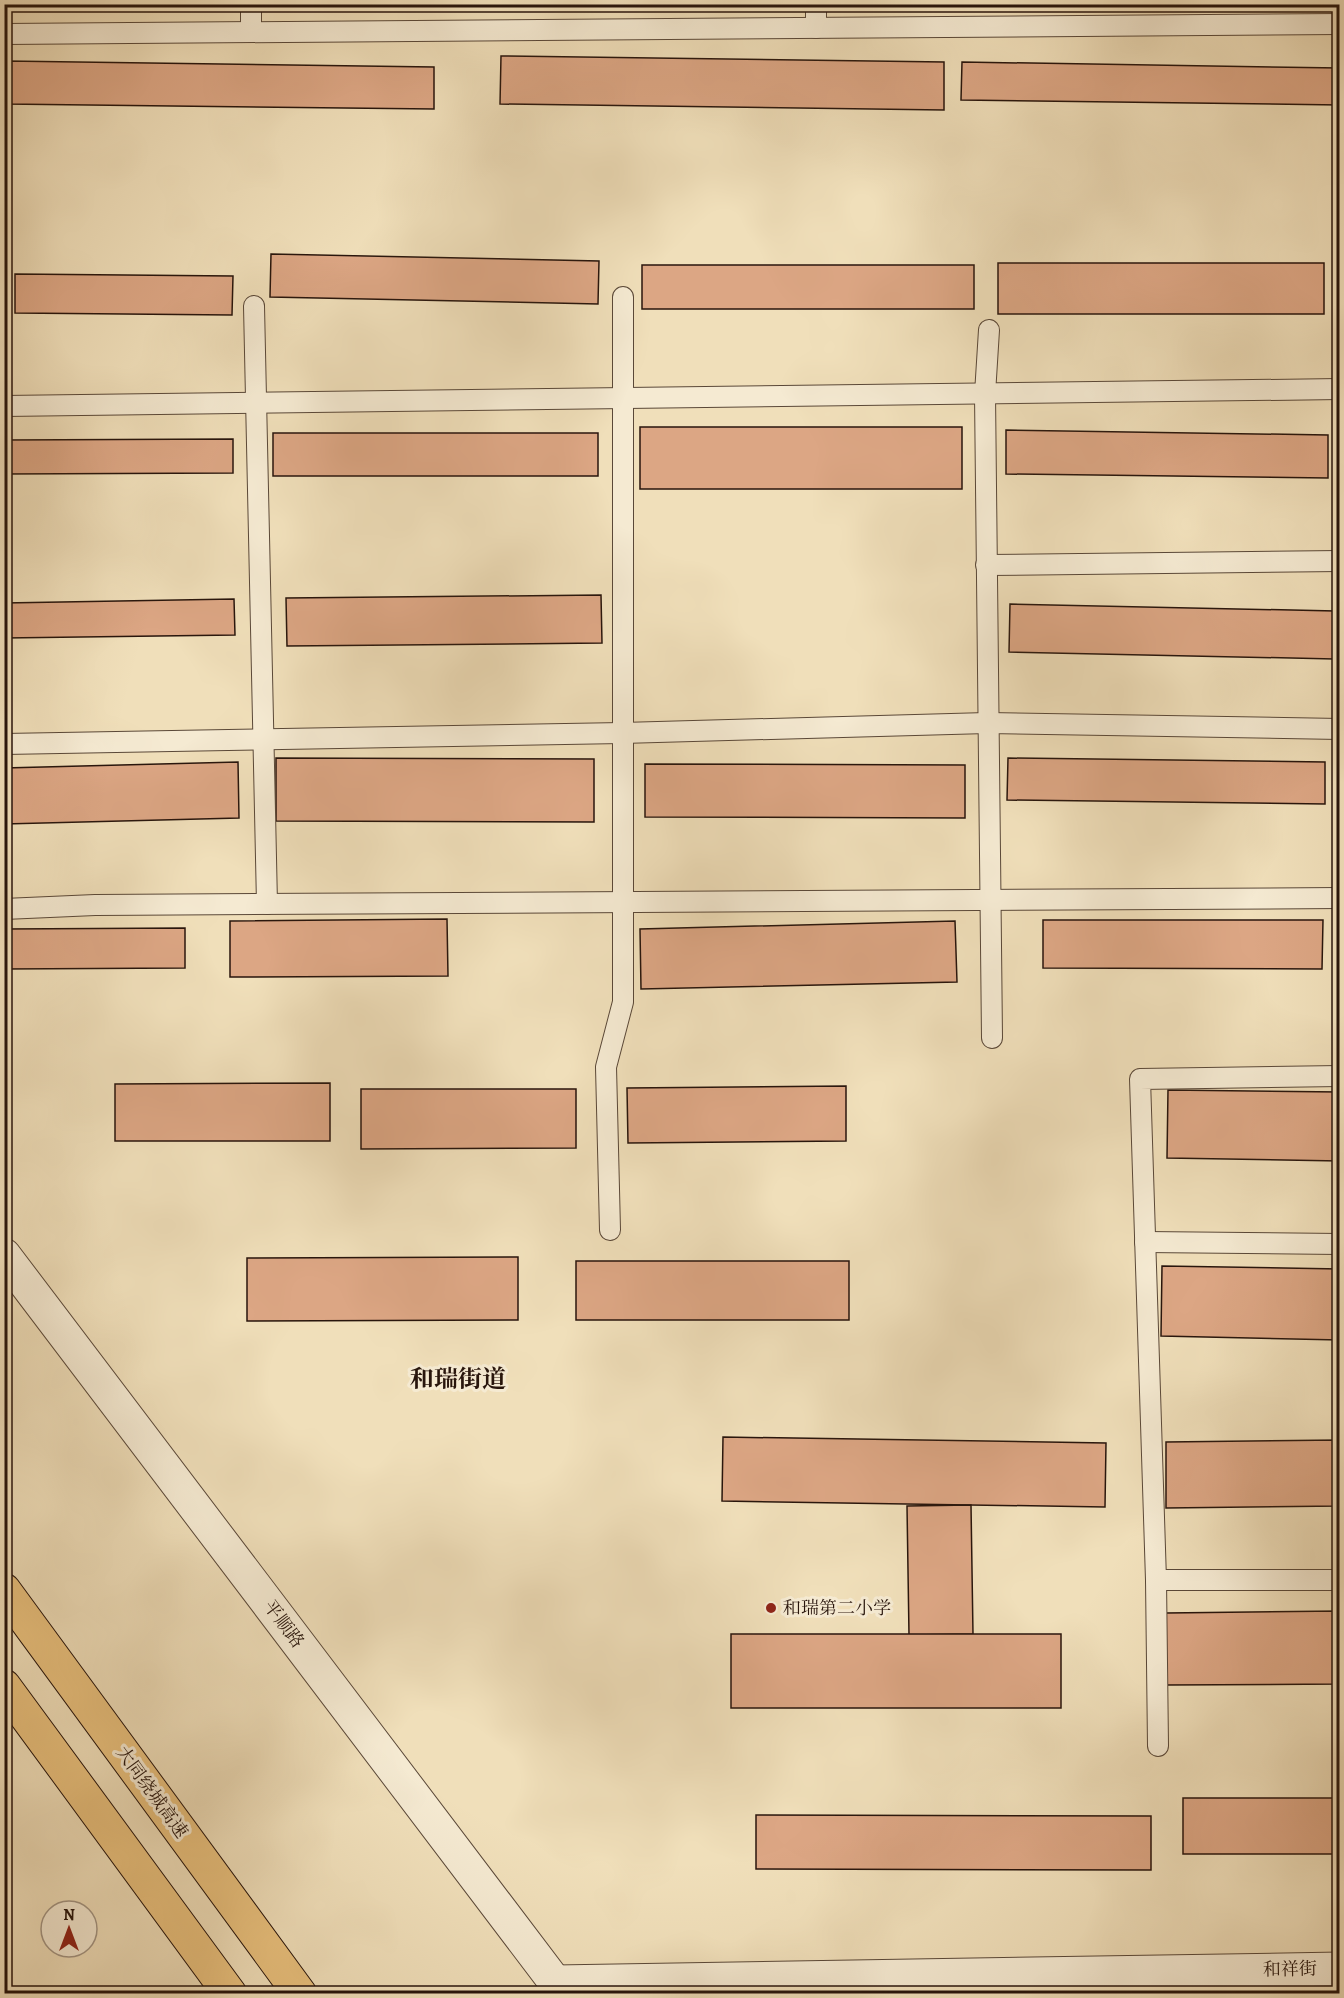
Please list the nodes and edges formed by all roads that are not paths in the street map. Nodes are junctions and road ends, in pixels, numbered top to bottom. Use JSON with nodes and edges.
{"nodes":[{"id":1,"x":251,"y":4,"type":"edge"},
{"id":2,"x":816,"y":4,"type":"edge"},
{"id":3,"x":1340,"y":24,"type":"edge"},
{"id":4,"x":816,"y":28,"type":"junction"},
{"id":5,"x":251,"y":32,"type":"junction"},
{"id":6,"x":4,"y":34,"type":"edge"},
{"id":7,"x":622,"y":297,"type":"dead end"},
{"id":8,"x":254,"y":306,"type":"dead end"},
{"id":9,"x":989,"y":330,"type":"dead end"},
{"id":10,"x":1340,"y":389,"type":"edge"},
{"id":11,"x":985,"y":394,"type":"junction"},
{"id":12,"x":620,"y":399,"type":"junction"},
{"id":13,"x":257,"y":403,"type":"junction"},
{"id":14,"x":4,"y":406,"type":"edge"},
{"id":15,"x":1340,"y":561,"type":"edge"},
{"id":16,"x":986,"y":565,"type":"junction"},
{"id":17,"x":987,"y":723,"type":"junction"},
{"id":18,"x":1340,"y":729,"type":"edge"},
{"id":19,"x":622,"y":733,"type":"junction"},
{"id":20,"x":264,"y":741,"type":"junction"},
{"id":21,"x":4,"y":744,"type":"edge"},
{"id":22,"x":1340,"y":898,"type":"edge"},
{"id":23,"x":992,"y":900,"type":"junction"},
{"id":24,"x":622,"y":902,"type":"junction"},
{"id":25,"x":267,"y":904,"type":"junction"},
{"id":26,"x":4,"y":909,"type":"edge"},
{"id":27,"x":992,"y":1038,"type":"dead end"},
{"id":28,"x":1340,"y":1076,"type":"edge"},
{"id":29,"x":610,"y":1230,"type":"dead end"},
{"id":30,"x":1145,"y":1242,"type":"junction"},
{"id":31,"x":1340,"y":1244,"type":"edge"},
{"id":32,"x":4,"y":1255,"type":"edge"},
{"id":33,"x":1156,"y":1580,"type":"junction"},
{"id":34,"x":1340,"y":1580,"type":"edge"},
{"id":35,"x":4,"y":1590,"type":"edge"},
{"id":36,"x":4,"y":1686,"type":"edge"},
{"id":37,"x":1158,"y":1746,"type":"dead end"},
{"id":38,"x":1340,"y":1969,"type":"edge"},
{"id":39,"x":560,"y":1988,"type":"edge"},
{"id":40,"x":230,"y":1994,"type":"edge"},
{"id":41,"x":300,"y":1994,"type":"edge"}],
"edges":[{"from":1,"to":5,"type":"lane"},
{"from":2,"to":4,"type":"lane"},
{"from":3,"to":4,"type":"lane"},
{"from":4,"to":5,"type":"lane"},
{"from":5,"to":6,"type":"lane"},
{"from":7,"to":12,"type":"lane"},
{"from":8,"to":13,"type":"lane"},
{"from":9,"to":11,"type":"lane"},
{"from":10,"to":11,"type":"lane"},
{"from":11,"to":12,"type":"lane"},
{"from":11,"to":16,"type":"lane"},
{"from":12,"to":13,"type":"lane"},
{"from":12,"to":19,"type":"lane"},
{"from":13,"to":14,"type":"lane"},
{"from":13,"to":20,"type":"lane"},
{"from":15,"to":16,"type":"lane"},
{"from":16,"to":17,"type":"lane"},
{"from":17,"to":18,"type":"lane"},
{"from":17,"to":19,"type":"lane"},
{"from":17,"to":23,"type":"lane"},
{"from":19,"to":20,"type":"lane"},
{"from":19,"to":24,"type":"lane"},
{"from":20,"to":21,"type":"lane"},
{"from":20,"to":25,"type":"lane"},
{"from":22,"to":23,"type":"lane"},
{"from":23,"to":24,"type":"lane"},
{"from":23,"to":27,"type":"lane"},
{"from":24,"to":25,"type":"lane"},
{"from":24,"to":29,"type":"lane"},
{"from":25,"to":26,"type":"lane"},
{"from":28,"to":30,"type":"lane"},
{"from":30,"to":31,"type":"lane"},
{"from":30,"to":33,"type":"lane"},
{"from":32,"to":39,"type":"street","name":"平顺路"},
{"from":33,"to":34,"type":"lane"},
{"from":33,"to":37,"type":"lane"},
{"from":35,"to":41,"type":"highway","name":"大同绕城高速"},
{"from":36,"to":40,"type":"highway"},
{"from":38,"to":39,"type":"street","name":"和祥街"}]}
